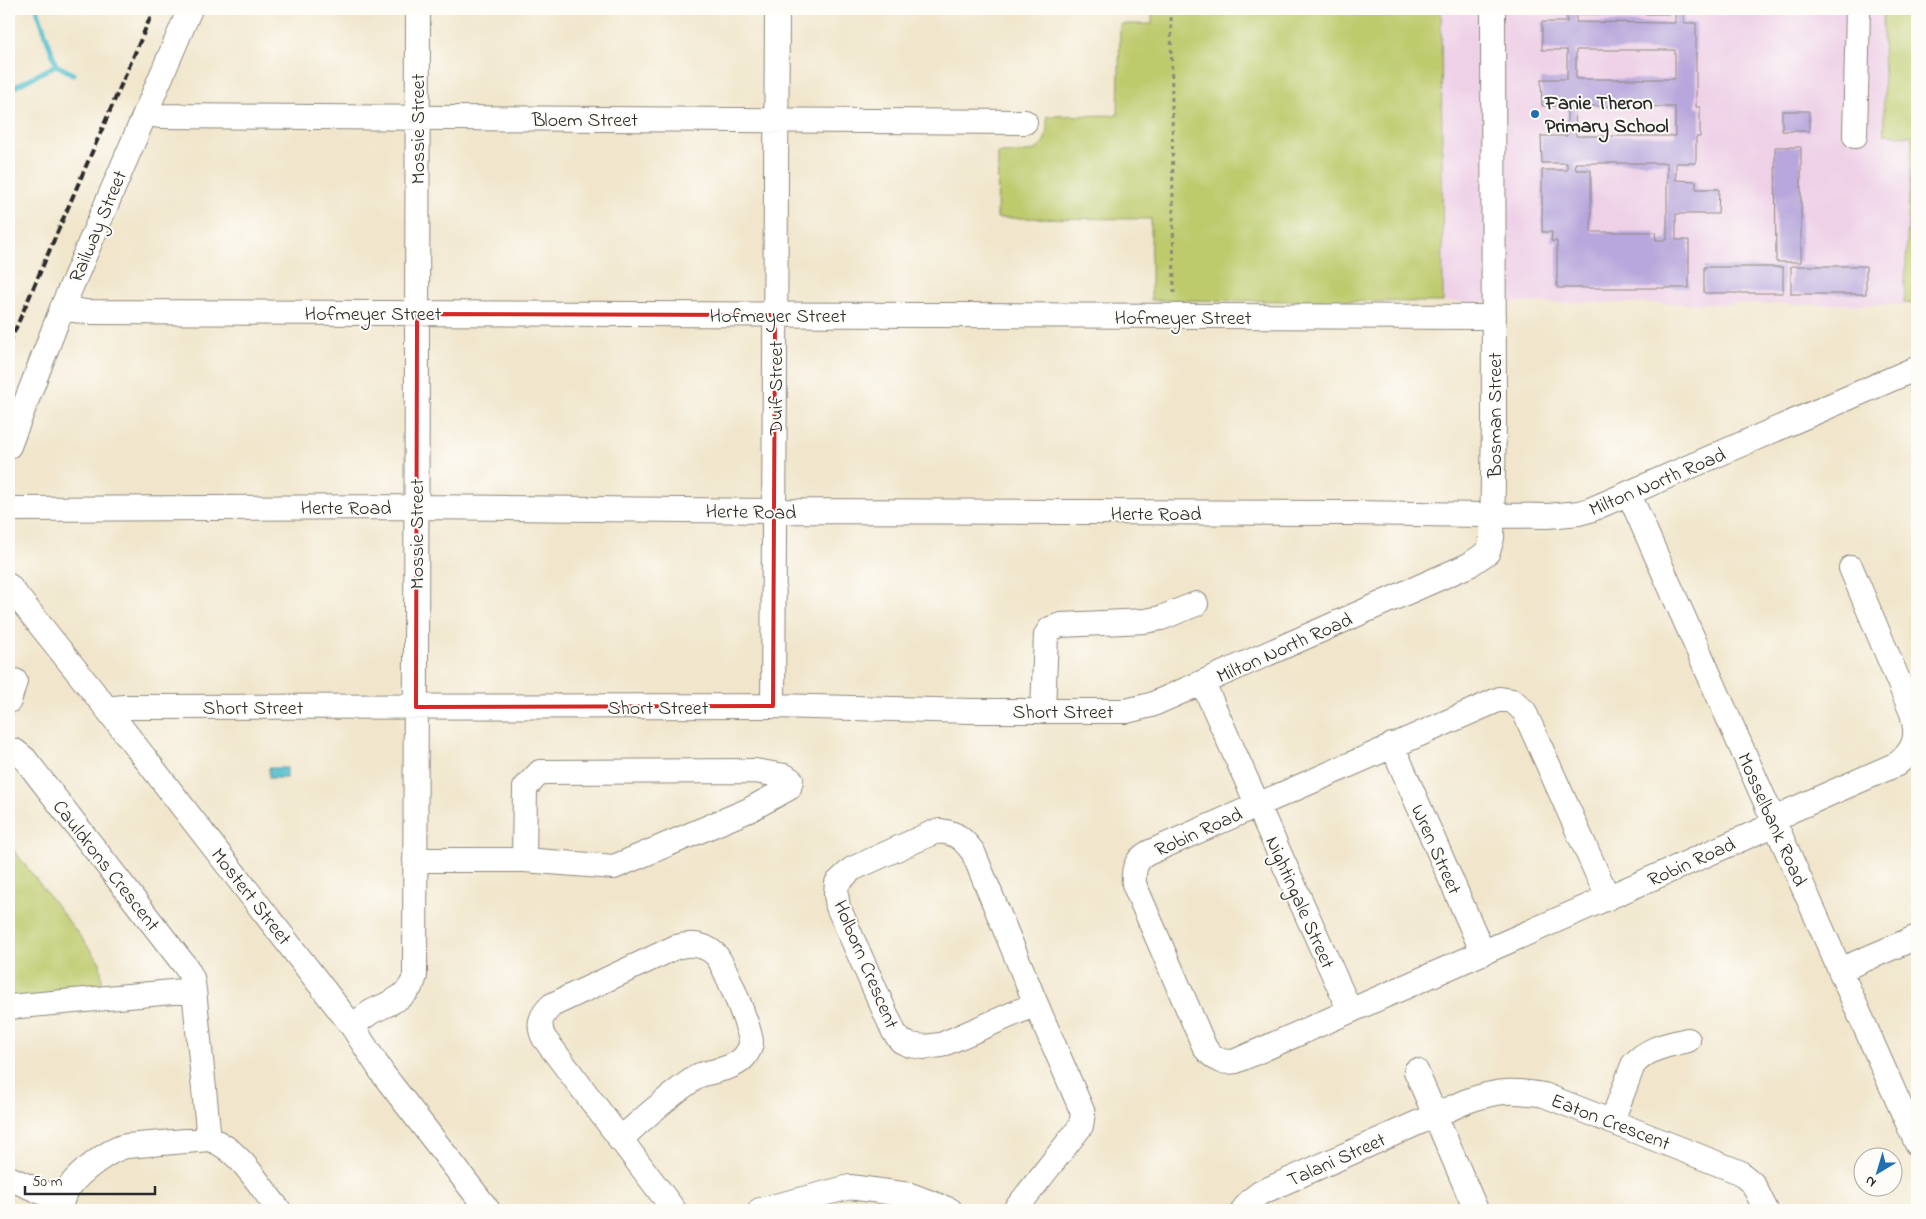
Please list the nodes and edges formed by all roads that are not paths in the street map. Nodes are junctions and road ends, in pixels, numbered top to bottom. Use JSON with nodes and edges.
{"nodes":[{"id":1,"x":190,"y":9,"type":"edge"},
{"id":2,"x":418,"y":9,"type":"edge"},
{"id":3,"x":776,"y":9,"type":"edge"},
{"id":4,"x":1493,"y":9,"type":"edge"},
{"id":5,"x":1858,"y":9,"type":"edge"},
{"id":6,"x":145,"y":113,"type":"junction"},
{"id":7,"x":417,"y":118,"type":"junction"},
{"id":8,"x":776,"y":121,"type":"junction"},
{"id":9,"x":1025,"y":122,"type":"dead end"},
{"id":10,"x":1855,"y":136,"type":"dead end"},
{"id":11,"x":62,"y":308,"type":"junction"},
{"id":12,"x":417,"y":314,"type":"junction"},
{"id":13,"x":775,"y":315,"type":"junction"},
{"id":14,"x":1494,"y":317,"type":"junction"},
{"id":15,"x":1917,"y":368,"type":"edge"},
{"id":16,"x":9,"y":446,"type":"edge"},
{"id":17,"x":1629,"y":494,"type":"junction"},
{"id":18,"x":416,"y":507,"type":"junction"},
{"id":19,"x":9,"y":509,"type":"edge"},
{"id":20,"x":774,"y":511,"type":"junction"},
{"id":21,"x":1493,"y":514,"type":"junction"},
{"id":22,"x":1851,"y":568,"type":"dead end"},
{"id":23,"x":9,"y":586,"type":"edge"},
{"id":24,"x":1196,"y":604,"type":"dead end"},
{"id":25,"x":1203,"y":683,"type":"junction"},
{"id":26,"x":773,"y":706,"type":"junction"},
{"id":27,"x":416,"y":707,"type":"junction"},
{"id":28,"x":107,"y":709,"type":"junction"},
{"id":29,"x":1043,"y":710,"type":"junction"},
{"id":30,"x":1392,"y":745,"type":"junction"},
{"id":31,"x":9,"y":750,"type":"edge"},
{"id":32,"x":1258,"y":804,"type":"junction"},
{"id":33,"x":1774,"y":822,"type":"junction"},
{"id":34,"x":415,"y":860,"type":"junction"},
{"id":35,"x":524,"y":860,"type":"junction"},
{"id":36,"x":1608,"y":898,"type":"junction"},
{"id":37,"x":1917,"y":937,"type":"edge"},
{"id":38,"x":1483,"y":953,"type":"junction"},
{"id":39,"x":1840,"y":970,"type":"junction"},
{"id":40,"x":194,"y":990,"type":"junction"},
{"id":41,"x":1036,"y":1004,"type":"junction"},
{"id":42,"x":9,"y":1007,"type":"edge"},
{"id":43,"x":1350,"y":1011,"type":"junction"},
{"id":44,"x":352,"y":1026,"type":"junction"},
{"id":45,"x":1688,"y":1040,"type":"dead end"},
{"id":46,"x":1416,"y":1071,"type":"dead end"},
{"id":47,"x":1436,"y":1116,"type":"junction"},
{"id":48,"x":1612,"y":1121,"type":"junction"},
{"id":49,"x":209,"y":1139,"type":"junction"},
{"id":50,"x":620,"y":1140,"type":"junction"},
{"id":51,"x":1917,"y":1144,"type":"edge"},
{"id":52,"x":9,"y":1178,"type":"edge"},
{"id":53,"x":60,"y":1205,"type":"edge"},
{"id":54,"x":279,"y":1210,"type":"edge"},
{"id":55,"x":488,"y":1210,"type":"edge"},
{"id":56,"x":674,"y":1210,"type":"edge"},
{"id":57,"x":760,"y":1210,"type":"edge"},
{"id":58,"x":950,"y":1210,"type":"edge"},
{"id":59,"x":1015,"y":1210,"type":"edge"},
{"id":60,"x":1243,"y":1210,"type":"edge"},
{"id":61,"x":1476,"y":1210,"type":"edge"},
{"id":62,"x":1766,"y":1210,"type":"edge"}],
"edges":[{"from":1,"to":6,"type":"street","name":"Railway Street"},
{"from":2,"to":7,"type":"street","name":"Mossie Street"},
{"from":3,"to":8,"type":"street","name":"Duif Street"},
{"from":4,"to":14,"type":"street","name":"Bosman Street"},
{"from":5,"to":10,"type":"street"},
{"from":6,"to":7,"type":"street","name":"Bloem Street"},
{"from":6,"to":11,"type":"street","name":"Railway Street"},
{"from":7,"to":8,"type":"street","name":"Bloem Street"},
{"from":7,"to":12,"type":"street","name":"Mossie Street"},
{"from":8,"to":9,"type":"street","name":"Bloem Street"},
{"from":8,"to":13,"type":"street","name":"Duif Street"},
{"from":11,"to":12,"type":"street","name":"Hofmeyer Street"},
{"from":11,"to":16,"type":"street","name":"Railway Street"},
{"from":12,"to":13,"type":"street","name":"Hofmeyer Street"},
{"from":12,"to":18,"type":"street","name":"Mossie Street"},
{"from":13,"to":14,"type":"street","name":"Hofmeyer Street"},
{"from":13,"to":20,"type":"street","name":"Duif Street"},
{"from":14,"to":21,"type":"street","name":"Bosman Street"},
{"from":15,"to":17,"type":"street","name":"Milton North Road"},
{"from":17,"to":21,"type":"street","name":"Milton North Road"},
{"from":17,"to":33,"type":"street","name":"Mosselbank Road"},
{"from":18,"to":19,"type":"street","name":"Herte Road"},
{"from":18,"to":20,"type":"street","name":"Herte Road"},
{"from":18,"to":27,"type":"street","name":"Mossie Street"},
{"from":20,"to":21,"type":"street","name":"Herte Road"},
{"from":20,"to":26,"type":"street","name":"Duif Street"},
{"from":21,"to":25,"type":"street","name":"Milton North Road"},
{"from":22,"to":33,"type":"street","name":"Robin Road"},
{"from":23,"to":28,"type":"street","name":"Mostert Street"},
{"from":24,"to":29,"type":"street"},
{"from":25,"to":29,"type":"street","name":"Short Street"},
{"from":25,"to":32,"type":"street","name":"Nightingale Street"},
{"from":26,"to":27,"type":"street","name":"Short Street"},
{"from":26,"to":29,"type":"street","name":"Short Street"},
{"from":27,"to":28,"type":"street","name":"Short Street"},
{"from":27,"to":34,"type":"street","name":"Mossie Street"},
{"from":28,"to":44,"type":"street","name":"Mostert Street"},
{"from":30,"to":32,"type":"street","name":"Robin Road"},
{"from":30,"to":36,"type":"street","name":"Robin Road"},
{"from":30,"to":38,"type":"street","name":"Wren Street"},
{"from":31,"to":40,"type":"street","name":"Cauldrons Crescent"},
{"from":32,"to":43,"type":"street","name":"Nightingale Street"},
{"from":32,"to":43,"type":"street","name":"Robin Road"},
{"from":33,"to":36,"type":"street","name":"Robin Road"},
{"from":33,"to":39,"type":"street","name":"Mosselbank Road"},
{"from":34,"to":35,"type":"street"},
{"from":34,"to":44,"type":"street","name":"Mossie Street"},
{"from":35,"to":35,"type":"street"},
{"from":36,"to":38,"type":"street","name":"Robin Road"},
{"from":37,"to":39,"type":"street"},
{"from":38,"to":43,"type":"street","name":"Robin Road"},
{"from":39,"to":51,"type":"street","name":"Mosselbank Road"},
{"from":40,"to":42,"type":"street"},
{"from":40,"to":49,"type":"street","name":"Cauldrons Crescent"},
{"from":41,"to":41,"type":"street","name":"Holborn Crescent"},
{"from":41,"to":59,"type":"street","name":"Holborn Crescent"},
{"from":44,"to":55,"type":"street","name":"Mostert Street"},
{"from":45,"to":48,"type":"street"},
{"from":46,"to":47,"type":"street"},
{"from":47,"to":48,"type":"street","name":"Eaton Crescent"},
{"from":47,"to":60,"type":"street","name":"Talani Street"},
{"from":47,"to":61,"type":"street"},
{"from":48,"to":62,"type":"street","name":"Eaton Crescent"},
{"from":49,"to":53,"type":"street"},
{"from":49,"to":54,"type":"street"},
{"from":50,"to":50,"type":"street"},
{"from":50,"to":56,"type":"street"},
{"from":52,"to":53,"type":"street"},
{"from":57,"to":58,"type":"street"}]}
